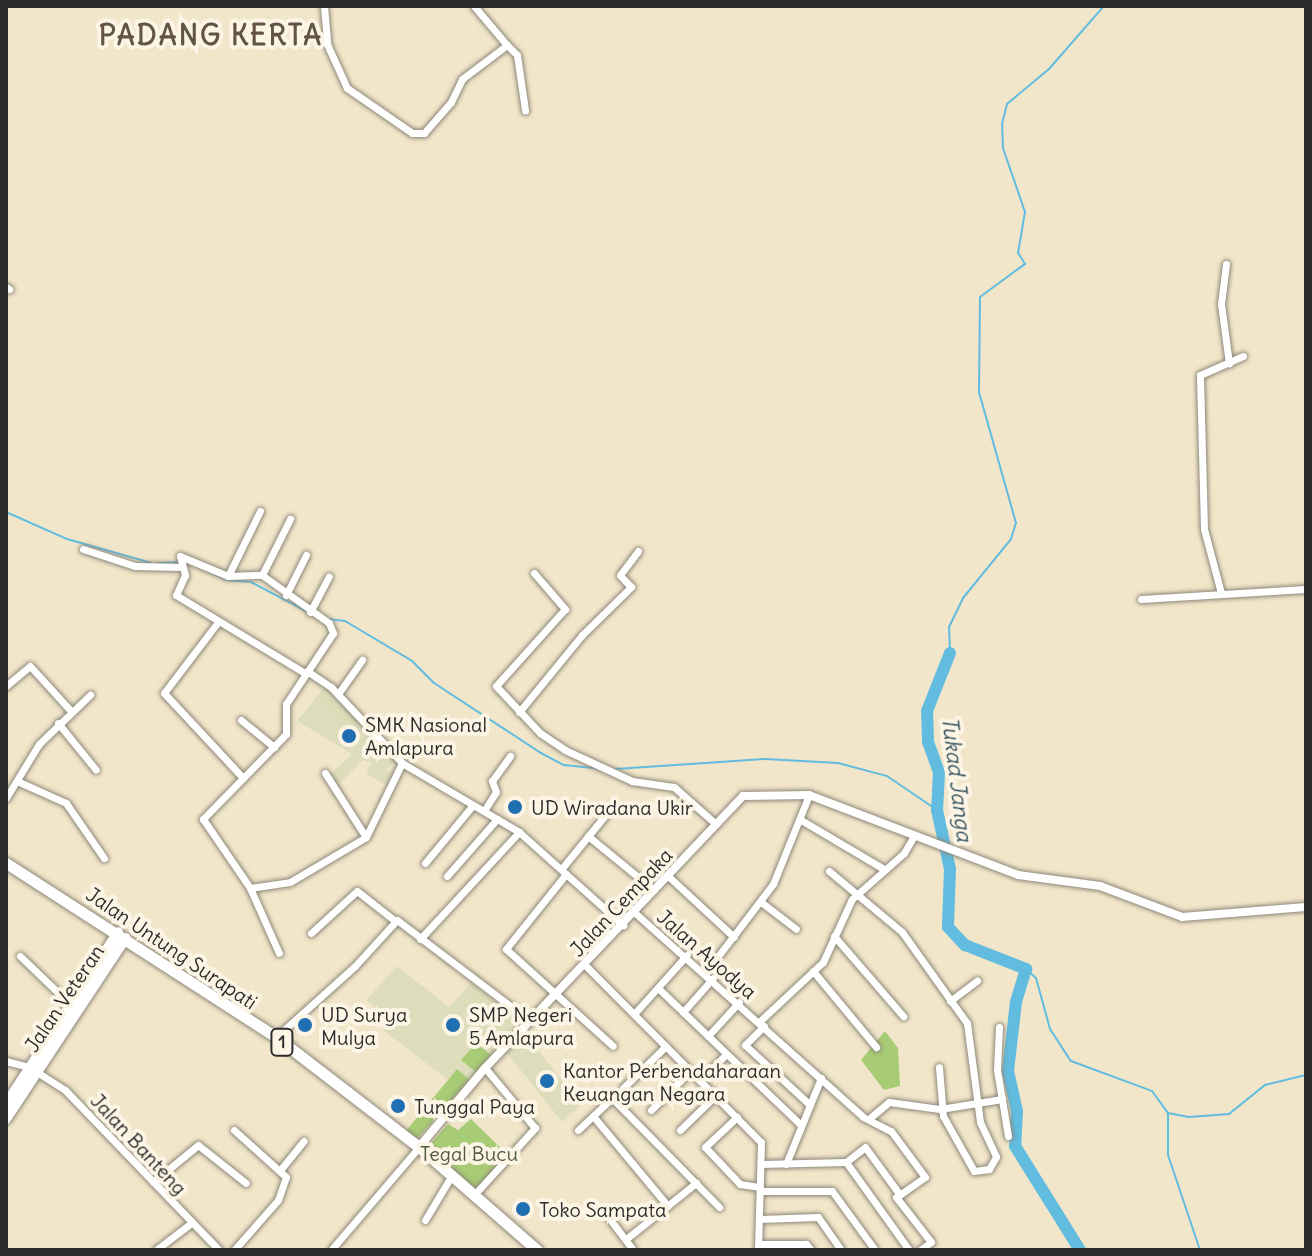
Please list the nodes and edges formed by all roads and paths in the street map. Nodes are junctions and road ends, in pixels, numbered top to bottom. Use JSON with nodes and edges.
{"nodes":[{"id":1,"x":324,"y":6,"type":"edge"},
{"id":2,"x":474,"y":6,"type":"edge"},
{"id":3,"x":507,"y":45,"type":"junction"},
{"id":4,"x":525,"y":110,"type":"dead end"},
{"id":5,"x":1226,"y":264,"type":"dead end"},
{"id":6,"x":1243,"y":356,"type":"dead end"},
{"id":7,"x":1229,"y":363,"type":"junction"},
{"id":8,"x":260,"y":511,"type":"dead end"},
{"id":9,"x":290,"y":519,"type":"dead end"},
{"id":10,"x":83,"y":549,"type":"dead end"},
{"id":11,"x":638,"y":551,"type":"dead end"},
{"id":12,"x":306,"y":555,"type":"dead end"},
{"id":13,"x":181,"y":563,"type":"junction"},
{"id":14,"x":534,"y":573,"type":"dead end"},
{"id":15,"x":262,"y":575,"type":"junction"},
{"id":16,"x":228,"y":576,"type":"junction"},
{"id":17,"x":329,"y":577,"type":"dead end"},
{"id":18,"x":1306,"y":589,"type":"edge"},
{"id":19,"x":1221,"y":593,"type":"junction"},
{"id":20,"x":286,"y":595,"type":"junction"},
{"id":21,"x":1141,"y":599,"type":"dead end"},
{"id":22,"x":310,"y":612,"type":"junction"},
{"id":23,"x":218,"y":622,"type":"junction"},
{"id":24,"x":362,"y":660,"type":"dead end"},
{"id":25,"x":306,"y":672,"type":"junction"},
{"id":26,"x":6,"y":686,"type":"edge"},
{"id":27,"x":338,"y":694,"type":"junction"},
{"id":28,"x":90,"y":695,"type":"dead end"},
{"id":29,"x":71,"y":711,"type":"junction"},
{"id":30,"x":519,"y":712,"type":"junction"},
{"id":31,"x":241,"y":720,"type":"dead end"},
{"id":32,"x":58,"y":723,"type":"junction"},
{"id":33,"x":274,"y":747,"type":"junction"},
{"id":34,"x":510,"y":756,"type":"dead end"},
{"id":35,"x":402,"y":763,"type":"junction"},
{"id":36,"x":96,"y":770,"type":"dead end"},
{"id":37,"x":325,"y":773,"type":"dead end"},
{"id":38,"x":242,"y":777,"type":"junction"},
{"id":39,"x":17,"y":781,"type":"junction"},
{"id":40,"x":809,"y":795,"type":"junction"},
{"id":41,"x":6,"y":798,"type":"edge"},
{"id":42,"x":473,"y":805,"type":"junction"},
{"id":43,"x":612,"y":807,"type":"dead end"},
{"id":44,"x":484,"y":811,"type":"junction"},
{"id":45,"x":497,"y":819,"type":"junction"},
{"id":46,"x":801,"y":820,"type":"junction"},
{"id":47,"x":716,"y":824,"type":"junction"},
{"id":48,"x":519,"y":832,"type":"junction"},
{"id":49,"x":588,"y":836,"type":"junction"},
{"id":50,"x":914,"y":836,"type":"junction"},
{"id":51,"x":366,"y":837,"type":"junction"},
{"id":52,"x":104,"y":858,"type":"dead end"},
{"id":53,"x":6,"y":863,"type":"edge"},
{"id":54,"x":425,"y":863,"type":"dead end"},
{"id":55,"x":884,"y":869,"type":"junction"},
{"id":56,"x":565,"y":870,"type":"junction"},
{"id":57,"x":829,"y":871,"type":"dead end"},
{"id":58,"x":667,"y":875,"type":"junction"},
{"id":59,"x":447,"y":876,"type":"dead end"},
{"id":60,"x":250,"y":888,"type":"junction"},
{"id":61,"x":654,"y":890,"type":"junction"},
{"id":62,"x":856,"y":893,"type":"junction"},
{"id":63,"x":761,"y":902,"type":"junction"},
{"id":64,"x":1306,"y":907,"type":"edge"},
{"id":65,"x":634,"y":912,"type":"junction"},
{"id":66,"x":394,"y":920,"type":"junction"},
{"id":67,"x":623,"y":925,"type":"junction"},
{"id":68,"x":796,"y":929,"type":"dead end"},
{"id":69,"x":311,"y":933,"type":"dead end"},
{"id":70,"x":122,"y":935,"type":"junction"},
{"id":71,"x":834,"y":936,"type":"junction"},
{"id":72,"x":734,"y":937,"type":"junction"},
{"id":73,"x":420,"y":939,"type":"junction"},
{"id":74,"x":279,"y":953,"type":"dead end"},
{"id":75,"x":687,"y":955,"type":"junction"},
{"id":76,"x":20,"y":956,"type":"dead end"},
{"id":77,"x":584,"y":964,"type":"junction"},
{"id":78,"x":813,"y":971,"type":"junction"},
{"id":79,"x":706,"y":972,"type":"junction"},
{"id":80,"x":713,"y":978,"type":"junction"},
{"id":81,"x":977,"y":981,"type":"dead end"},
{"id":82,"x":658,"y":988,"type":"junction"},
{"id":83,"x":556,"y":993,"type":"junction"},
{"id":84,"x":950,"y":1001,"type":"junction"},
{"id":85,"x":739,"y":1002,"type":"junction"},
{"id":86,"x":71,"y":1005,"type":"junction"},
{"id":87,"x":683,"y":1012,"type":"junction"},
{"id":88,"x":634,"y":1014,"type":"junction"},
{"id":89,"x":903,"y":1016,"type":"dead end"},
{"id":90,"x":530,"y":1021,"type":"junction"},
{"id":91,"x":762,"y":1024,"type":"junction"},
{"id":92,"x":999,"y":1027,"type":"dead end"},
{"id":93,"x":708,"y":1036,"type":"junction"},
{"id":94,"x":276,"y":1037,"type":"junction"},
{"id":95,"x":613,"y":1046,"type":"dead end"},
{"id":96,"x":666,"y":1046,"type":"junction"},
{"id":97,"x":876,"y":1047,"type":"dead end"},
{"id":98,"x":725,"y":1055,"type":"junction"},
{"id":99,"x":6,"y":1061,"type":"edge"},
{"id":100,"x":939,"y":1067,"type":"dead end"},
{"id":101,"x":485,"y":1068,"type":"junction"},
{"id":102,"x":33,"y":1069,"type":"junction"},
{"id":103,"x":690,"y":1071,"type":"junction"},
{"id":104,"x":821,"y":1078,"type":"junction"},
{"id":105,"x":700,"y":1081,"type":"junction"},
{"id":106,"x":623,"y":1088,"type":"dead end"},
{"id":107,"x":715,"y":1096,"type":"junction"},
{"id":108,"x":1002,"y":1099,"type":"junction"},
{"id":109,"x":979,"y":1102,"type":"junction"},
{"id":110,"x":6,"y":1104,"type":"edge"},
{"id":111,"x":810,"y":1105,"type":"junction"},
{"id":112,"x":940,"y":1109,"type":"junction"},
{"id":113,"x":651,"y":1110,"type":"dead end"},
{"id":114,"x":593,"y":1116,"type":"junction"},
{"id":115,"x":737,"y":1117,"type":"junction"},
{"id":116,"x":871,"y":1117,"type":"junction"},
{"id":117,"x":6,"y":1119,"type":"edge"},
{"id":118,"x":801,"y":1125,"type":"junction"},
{"id":119,"x":234,"y":1130,"type":"dead end"},
{"id":120,"x":578,"y":1130,"type":"dead end"},
{"id":121,"x":680,"y":1130,"type":"dead end"},
{"id":122,"x":1008,"y":1136,"type":"dead end"},
{"id":123,"x":304,"y":1141,"type":"dead end"},
{"id":124,"x":419,"y":1147,"type":"junction"},
{"id":125,"x":846,"y":1162,"type":"junction"},
{"id":126,"x":761,"y":1164,"type":"junction"},
{"id":127,"x":786,"y":1164,"type":"junction"},
{"id":128,"x":281,"y":1169,"type":"junction"},
{"id":129,"x":452,"y":1175,"type":"junction"},
{"id":130,"x":153,"y":1182,"type":"junction"},
{"id":131,"x":246,"y":1183,"type":"dead end"},
{"id":132,"x":696,"y":1183,"type":"junction"},
{"id":133,"x":760,"y":1189,"type":"junction"},
{"id":134,"x":474,"y":1195,"type":"junction"},
{"id":135,"x":900,"y":1195,"type":"junction"},
{"id":136,"x":668,"y":1206,"type":"junction"},
{"id":137,"x":719,"y":1207,"type":"dead end"},
{"id":138,"x":609,"y":1218,"type":"dead end"},
{"id":139,"x":759,"y":1219,"type":"junction"},
{"id":140,"x":425,"y":1220,"type":"dead end"},
{"id":141,"x":191,"y":1223,"type":"junction"},
{"id":142,"x":626,"y":1239,"type":"junction"},
{"id":143,"x":758,"y":1247,"type":"edge"},
{"id":144,"x":156,"y":1250,"type":"edge"},
{"id":145,"x":219,"y":1250,"type":"edge"},
{"id":146,"x":234,"y":1250,"type":"edge"},
{"id":147,"x":331,"y":1250,"type":"edge"},
{"id":148,"x":537,"y":1250,"type":"edge"},
{"id":149,"x":633,"y":1250,"type":"edge"},
{"id":150,"x":811,"y":1250,"type":"edge"},
{"id":151,"x":841,"y":1250,"type":"edge"},
{"id":152,"x":875,"y":1250,"type":"edge"},
{"id":153,"x":909,"y":1250,"type":"edge"},
{"id":154,"x":920,"y":1250,"type":"edge"}],
"edges":[{"from":1,"to":3,"type":"street"},
{"from":2,"to":3,"type":"street"},
{"from":3,"to":4,"type":"street"},
{"from":5,"to":7,"type":"street"},
{"from":6,"to":7,"type":"street"},
{"from":7,"to":19,"type":"street"},
{"from":8,"to":16,"type":"street"},
{"from":9,"to":15,"type":"street"},
{"from":10,"to":13,"type":"street"},
{"from":11,"to":30,"type":"street"},
{"from":12,"to":20,"type":"street"},
{"from":13,"to":16,"type":"street"},
{"from":13,"to":23,"type":"street"},
{"from":14,"to":30,"type":"street"},
{"from":15,"to":16,"type":"street"},
{"from":15,"to":20,"type":"street"},
{"from":17,"to":22,"type":"street"},
{"from":18,"to":19,"type":"street"},
{"from":19,"to":21,"type":"street"},
{"from":20,"to":22,"type":"street"},
{"from":22,"to":25,"type":"street"},
{"from":23,"to":25,"type":"street"},
{"from":23,"to":38,"type":"street"},
{"from":24,"to":27,"type":"street"},
{"from":25,"to":27,"type":"street"},
{"from":25,"to":33,"type":"street"},
{"from":26,"to":29,"type":"street"},
{"from":27,"to":35,"type":"street"},
{"from":28,"to":29,"type":"street"},
{"from":29,"to":32,"type":"street"},
{"from":30,"to":47,"type":"street"},
{"from":31,"to":33,"type":"street"},
{"from":32,"to":36,"type":"street"},
{"from":32,"to":39,"type":"street"},
{"from":33,"to":38,"type":"street"},
{"from":34,"to":44,"type":"street"},
{"from":35,"to":42,"type":"street"},
{"from":35,"to":51,"type":"street"},
{"from":37,"to":51,"type":"street"},
{"from":38,"to":60,"type":"street"},
{"from":39,"to":41,"type":"street"},
{"from":39,"to":52,"type":"street"},
{"from":40,"to":46,"type":"street"},
{"from":40,"to":47,"type":"street","name":"Jalan Cempaka"},
{"from":40,"to":50,"type":"street","name":"Jalan Cempaka"},
{"from":42,"to":44,"type":"street"},
{"from":42,"to":54,"type":"street"},
{"from":43,"to":49,"type":"street"},
{"from":44,"to":45,"type":"street"},
{"from":45,"to":48,"type":"street"},
{"from":45,"to":59,"type":"street"},
{"from":46,"to":55,"type":"street"},
{"from":46,"to":63,"type":"street"},
{"from":47,"to":58,"type":"street","name":"Jalan Cempaka"},
{"from":48,"to":56,"type":"street"},
{"from":48,"to":73,"type":"street"},
{"from":49,"to":56,"type":"street"},
{"from":49,"to":61,"type":"street"},
{"from":50,"to":55,"type":"street","name":"Jalan Ayodya"},
{"from":50,"to":64,"type":"street","name":"Jalan Cempaka"},
{"from":51,"to":60,"type":"street"},
{"from":53,"to":70,"type":"highway","name":"Jalan Untung Surapati","number":"1"},
{"from":55,"to":62,"type":"street","name":"Jalan Ayodya"},
{"from":56,"to":67,"type":"street"},
{"from":56,"to":83,"type":"street"},
{"from":57,"to":62,"type":"street"},
{"from":58,"to":61,"type":"street","name":"Jalan Cempaka"},
{"from":58,"to":72,"type":"street"},
{"from":60,"to":74,"type":"street"},
{"from":61,"to":65,"type":"street","name":"Jalan Cempaka"},
{"from":62,"to":71,"type":"street","name":"Jalan Ayodya"},
{"from":62,"to":84,"type":"street"},
{"from":63,"to":68,"type":"street"},
{"from":63,"to":72,"type":"street"},
{"from":65,"to":67,"type":"street","name":"Jalan Cempaka"},
{"from":65,"to":75,"type":"street","name":"Jalan Ayodya"},
{"from":66,"to":69,"type":"street"},
{"from":66,"to":73,"type":"street"},
{"from":66,"to":94,"type":"street"},
{"from":67,"to":77,"type":"street","name":"Jalan Cempaka"},
{"from":70,"to":86,"type":"main road","name":"Jalan Veteran"},
{"from":70,"to":94,"type":"highway","name":"Jalan Untung Surapati","number":"1"},
{"from":70,"to":102,"type":"main road","name":"Jalan Veteran"},
{"from":71,"to":78,"type":"street","name":"Jalan Ayodya"},
{"from":71,"to":89,"type":"street"},
{"from":72,"to":79,"type":"street"},
{"from":73,"to":90,"type":"street"},
{"from":75,"to":79,"type":"street","name":"Jalan Ayodya"},
{"from":75,"to":82,"type":"street"},
{"from":76,"to":86,"type":"street"},
{"from":77,"to":83,"type":"street","name":"Jalan Cempaka"},
{"from":77,"to":88,"type":"street"},
{"from":78,"to":91,"type":"street","name":"Jalan Ayodya"},
{"from":78,"to":97,"type":"street"},
{"from":79,"to":80,"type":"street","name":"Jalan Ayodya"},
{"from":80,"to":85,"type":"street","name":"Jalan Ayodya"},
{"from":80,"to":87,"type":"street"},
{"from":81,"to":84,"type":"street"},
{"from":82,"to":87,"type":"street"},
{"from":82,"to":88,"type":"street"},
{"from":83,"to":90,"type":"street","name":"Jalan Cempaka"},
{"from":83,"to":95,"type":"street"},
{"from":84,"to":109,"type":"street"},
{"from":85,"to":91,"type":"street","name":"Jalan Ayodya"},
{"from":85,"to":93,"type":"street"},
{"from":86,"to":102,"type":"main road","name":"Jalan Veteran"},
{"from":87,"to":93,"type":"street"},
{"from":88,"to":96,"type":"street"},
{"from":90,"to":101,"type":"street","name":"Jalan Cempaka"},
{"from":91,"to":104,"type":"street","name":"Jalan Ayodya"},
{"from":91,"to":111,"type":"street"},
{"from":92,"to":108,"type":"street"},
{"from":93,"to":98,"type":"street"},
{"from":94,"to":124,"type":"highway","name":"Jalan Untung Surapati","number":"1"},
{"from":96,"to":103,"type":"street"},
{"from":96,"to":106,"type":"street"},
{"from":98,"to":105,"type":"street"},
{"from":98,"to":118,"type":"street"},
{"from":99,"to":102,"type":"street"},
{"from":100,"to":112,"type":"street"},
{"from":101,"to":124,"type":"street","name":"Jalan Cempaka"},
{"from":101,"to":134,"type":"street"},
{"from":102,"to":110,"type":"main road","name":"Jalan Veteran"},
{"from":102,"to":117,"type":"main road","name":"Jalan Veteran"},
{"from":102,"to":130,"type":"street","name":"Jalan Banteng"},
{"from":103,"to":105,"type":"street"},
{"from":103,"to":113,"type":"street"},
{"from":104,"to":111,"type":"street"},
{"from":104,"to":116,"type":"street","name":"Jalan Ayodya"},
{"from":105,"to":107,"type":"street"},
{"from":107,"to":115,"type":"street"},
{"from":107,"to":121,"type":"street"},
{"from":108,"to":109,"type":"street"},
{"from":108,"to":122,"type":"street"},
{"from":109,"to":112,"type":"street"},
{"from":109,"to":112,"type":"street"},
{"from":111,"to":118,"type":"street"},
{"from":112,"to":116,"type":"street"},
{"from":114,"to":120,"type":"street"},
{"from":114,"to":132,"type":"street"},
{"from":114,"to":136,"type":"street"},
{"from":115,"to":126,"type":"street"},
{"from":115,"to":133,"type":"street"},
{"from":116,"to":135,"type":"street","name":"Jalan Ayodya"},
{"from":118,"to":127,"type":"street"},
{"from":119,"to":128,"type":"street"},
{"from":123,"to":128,"type":"street"},
{"from":124,"to":129,"type":"highway","name":"Jalan Untung Surapati","number":"1"},
{"from":124,"to":147,"type":"street"},
{"from":125,"to":127,"type":"street"},
{"from":125,"to":135,"type":"street"},
{"from":125,"to":153,"type":"street"},
{"from":126,"to":127,"type":"street"},
{"from":126,"to":133,"type":"street"},
{"from":128,"to":146,"type":"street"},
{"from":129,"to":134,"type":"highway","name":"Jalan Untung Surapati","number":"1"},
{"from":129,"to":140,"type":"street"},
{"from":130,"to":131,"type":"street"},
{"from":130,"to":141,"type":"street","name":"Jalan Banteng"},
{"from":132,"to":136,"type":"street"},
{"from":132,"to":137,"type":"street"},
{"from":133,"to":139,"type":"street"},
{"from":133,"to":152,"type":"street"},
{"from":134,"to":148,"type":"highway","name":"Jalan Untung Surapati","number":"1"},
{"from":135,"to":154,"type":"street"},
{"from":136,"to":142,"type":"street"},
{"from":138,"to":142,"type":"street"},
{"from":139,"to":143,"type":"street"},
{"from":139,"to":151,"type":"street"},
{"from":141,"to":144,"type":"street"},
{"from":141,"to":145,"type":"street","name":"Jalan Banteng"},
{"from":142,"to":149,"type":"street"},
{"from":143,"to":150,"type":"street"}]}
